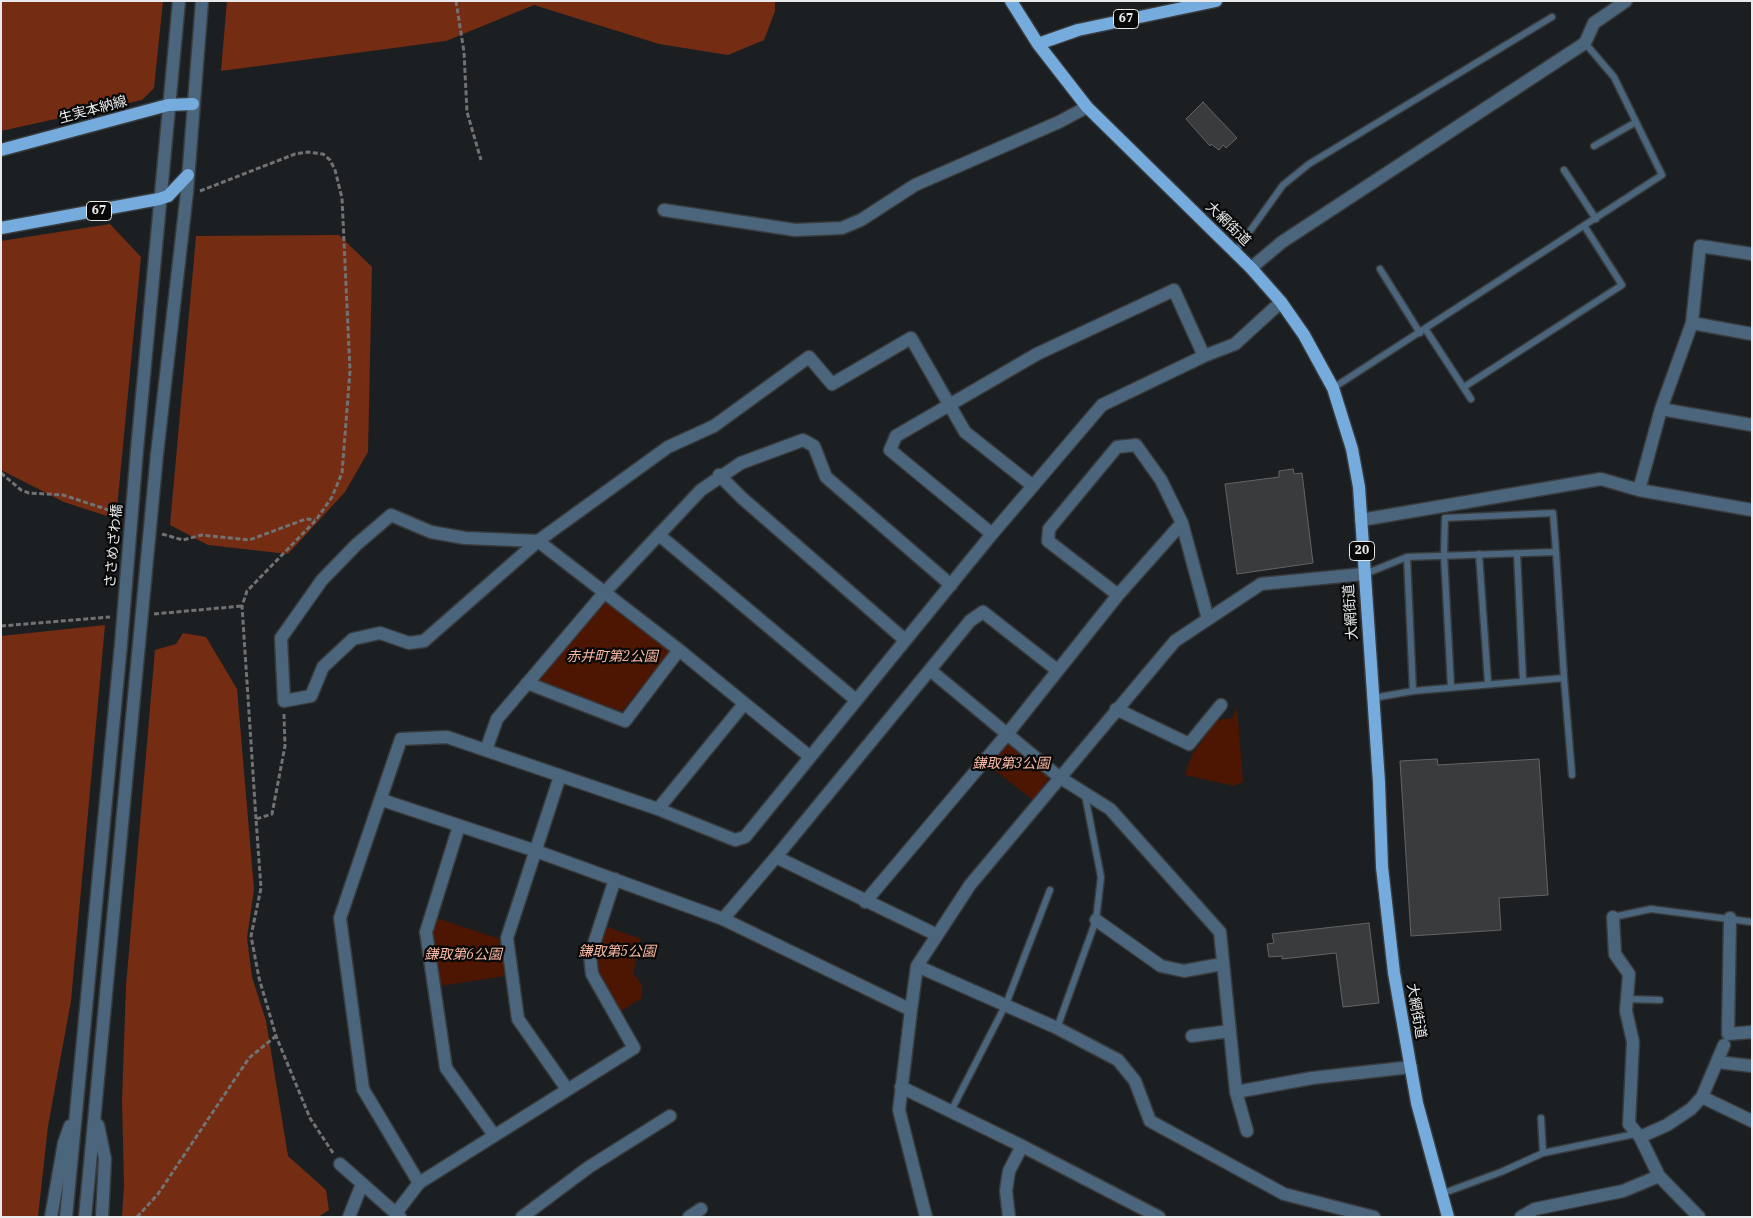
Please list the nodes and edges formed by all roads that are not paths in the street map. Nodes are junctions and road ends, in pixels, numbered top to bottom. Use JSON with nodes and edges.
{"nodes":[{"id":1,"x":179,"y":1,"type":"edge"},
{"id":2,"x":202,"y":1,"type":"edge"},
{"id":3,"x":1011,"y":1,"type":"edge"},
{"id":4,"x":1216,"y":1,"type":"edge"},
{"id":5,"x":1626,"y":1,"type":"edge"},
{"id":6,"x":1552,"y":17,"type":"dead end"},
{"id":7,"x":1585,"y":43,"type":"junction"},
{"id":8,"x":1038,"y":44,"type":"junction"},
{"id":9,"x":193,"y":104,"type":"junction"},
{"id":10,"x":168,"y":105,"type":"junction"},
{"id":11,"x":1087,"y":106,"type":"junction"},
{"id":12,"x":1636,"y":122,"type":"junction"},
{"id":13,"x":1594,"y":146,"type":"dead end"},
{"id":14,"x":1,"y":150,"type":"edge"},
{"id":15,"x":1564,"y":170,"type":"dead end"},
{"id":16,"x":188,"y":175,"type":"junction"},
{"id":17,"x":159,"y":199,"type":"junction"},
{"id":18,"x":664,"y":210,"type":"dead end"},
{"id":19,"x":1596,"y":219,"type":"junction"},
{"id":20,"x":1585,"y":227,"type":"junction"},
{"id":21,"x":1,"y":228,"type":"edge"},
{"id":22,"x":1235,"y":252,"type":"junction"},
{"id":23,"x":1752,"y":254,"type":"edge"},
{"id":24,"x":1250,"y":268,"type":"junction"},
{"id":25,"x":1380,"y":269,"type":"dead end"},
{"id":26,"x":1280,"y":302,"type":"junction"},
{"id":27,"x":1692,"y":323,"type":"junction"},
{"id":28,"x":1423,"y":331,"type":"junction"},
{"id":29,"x":1752,"y":334,"type":"edge"},
{"id":30,"x":1204,"y":356,"type":"junction"},
{"id":31,"x":1464,"y":387,"type":"junction"},
{"id":32,"x":1333,"y":388,"type":"junction"},
{"id":33,"x":1471,"y":399,"type":"dead end"},
{"id":34,"x":950,"y":403,"type":"junction"},
{"id":35,"x":1661,"y":409,"type":"junction"},
{"id":36,"x":1752,"y":425,"type":"edge"},
{"id":37,"x":720,"y":475,"type":"junction"},
{"id":38,"x":1033,"y":486,"type":"junction"},
{"id":39,"x":1639,"y":490,"type":"junction"},
{"id":40,"x":1752,"y":510,"type":"edge"},
{"id":41,"x":1361,"y":520,"type":"junction"},
{"id":42,"x":1182,"y":523,"type":"junction"},
{"id":43,"x":659,"y":534,"type":"junction"},
{"id":44,"x":992,"y":534,"type":"junction"},
{"id":45,"x":538,"y":542,"type":"junction"},
{"id":46,"x":1556,"y":552,"type":"junction"},
{"id":47,"x":1517,"y":553,"type":"junction"},
{"id":48,"x":1479,"y":554,"type":"junction"},
{"id":49,"x":1444,"y":556,"type":"junction"},
{"id":50,"x":1407,"y":557,"type":"junction"},
{"id":51,"x":1364,"y":574,"type":"junction"},
{"id":52,"x":951,"y":585,"type":"junction"},
{"id":53,"x":604,"y":593,"type":"junction"},
{"id":54,"x":1118,"y":595,"type":"junction"},
{"id":55,"x":1208,"y":619,"type":"junction"},
{"id":56,"x":905,"y":640,"type":"junction"},
{"id":57,"x":679,"y":650,"type":"junction"},
{"id":58,"x":930,"y":670,"type":"junction"},
{"id":59,"x":1057,"y":670,"type":"junction"},
{"id":60,"x":1564,"y":678,"type":"junction"},
{"id":61,"x":1523,"y":681,"type":"junction"},
{"id":62,"x":527,"y":683,"type":"junction"},
{"id":63,"x":1488,"y":683,"type":"junction"},
{"id":64,"x":1451,"y":687,"type":"junction"},
{"id":65,"x":1413,"y":691,"type":"junction"},
{"id":66,"x":1373,"y":698,"type":"junction"},
{"id":67,"x":856,"y":700,"type":"junction"},
{"id":68,"x":744,"y":704,"type":"junction"},
{"id":69,"x":1221,"y":705,"type":"dead end"},
{"id":70,"x":1116,"y":709,"type":"junction"},
{"id":71,"x":1008,"y":733,"type":"junction"},
{"id":72,"x":486,"y":750,"type":"junction"},
{"id":73,"x":810,"y":756,"type":"junction"},
{"id":74,"x":1572,"y":775,"type":"dead end"},
{"id":75,"x":560,"y":776,"type":"junction"},
{"id":76,"x":1059,"y":777,"type":"junction"},
{"id":77,"x":1085,"y":793,"type":"junction"},
{"id":78,"x":382,"y":800,"type":"junction"},
{"id":79,"x":658,"y":809,"type":"junction"},
{"id":80,"x":459,"y":826,"type":"junction"},
{"id":81,"x":536,"y":851,"type":"junction"},
{"id":82,"x":776,"y":857,"type":"junction"},
{"id":83,"x":615,"y":880,"type":"junction"},
{"id":84,"x":1050,"y":890,"type":"dead end"},
{"id":85,"x":865,"y":902,"type":"junction"},
{"id":86,"x":1613,"y":917,"type":"joint"},
{"id":87,"x":1730,"y":918,"type":"junction"},
{"id":88,"x":723,"y":919,"type":"junction"},
{"id":89,"x":1096,"y":920,"type":"junction"},
{"id":90,"x":1752,"y":922,"type":"edge"},
{"id":91,"x":937,"y":935,"type":"junction"},
{"id":92,"x":1222,"y":964,"type":"junction"},
{"id":93,"x":917,"y":966,"type":"junction"},
{"id":94,"x":1626,"y":999,"type":"junction"},
{"id":95,"x":1660,"y":1000,"type":"dead end"},
{"id":96,"x":1006,"y":1004,"type":"junction"},
{"id":97,"x":911,"y":1010,"type":"junction"},
{"id":98,"x":1057,"y":1028,"type":"junction"},
{"id":99,"x":1230,"y":1031,"type":"junction"},
{"id":100,"x":1752,"y":1032,"type":"edge"},
{"id":101,"x":1192,"y":1036,"type":"dead end"},
{"id":102,"x":1724,"y":1045,"type":"dead end"},
{"id":103,"x":1717,"y":1062,"type":"junction"},
{"id":104,"x":1752,"y":1066,"type":"edge"},
{"id":105,"x":1411,"y":1067,"type":"junction"},
{"id":106,"x":901,"y":1087,"type":"junction"},
{"id":107,"x":567,"y":1089,"type":"junction"},
{"id":108,"x":1236,"y":1092,"type":"junction"},
{"id":109,"x":1702,"y":1097,"type":"junction"},
{"id":110,"x":77,"y":1105,"type":"junction"},
{"id":111,"x":95,"y":1108,"type":"junction"},
{"id":112,"x":951,"y":1111,"type":"junction"},
{"id":113,"x":670,"y":1116,"type":"dead end"},
{"id":114,"x":1541,"y":1118,"type":"dead end"},
{"id":115,"x":1752,"y":1121,"type":"edge"},
{"id":116,"x":1248,"y":1131,"type":"dead end"},
{"id":117,"x":494,"y":1135,"type":"junction"},
{"id":118,"x":1638,"y":1135,"type":"junction"},
{"id":119,"x":1022,"y":1146,"type":"junction"},
{"id":120,"x":1543,"y":1153,"type":"junction"},
{"id":121,"x":340,"y":1164,"type":"road end"},
{"id":122,"x":1659,"y":1176,"type":"junction"},
{"id":123,"x":419,"y":1183,"type":"junction"},
{"id":124,"x":362,"y":1184,"type":"junction"},
{"id":125,"x":1441,"y":1194,"type":"junction"},
{"id":126,"x":701,"y":1209,"type":"dead end"},
{"id":127,"x":398,"y":1215,"type":"edge"},
{"id":128,"x":51,"y":1217,"type":"edge"},
{"id":129,"x":66,"y":1217,"type":"edge"},
{"id":130,"x":85,"y":1217,"type":"edge"},
{"id":131,"x":102,"y":1217,"type":"edge"},
{"id":132,"x":349,"y":1217,"type":"edge"},
{"id":133,"x":522,"y":1217,"type":"edge"},
{"id":134,"x":689,"y":1217,"type":"edge"},
{"id":135,"x":926,"y":1217,"type":"edge"},
{"id":136,"x":1009,"y":1217,"type":"edge"},
{"id":137,"x":1159,"y":1217,"type":"edge"},
{"id":138,"x":1374,"y":1217,"type":"edge"},
{"id":139,"x":1448,"y":1217,"type":"edge"},
{"id":140,"x":1521,"y":1217,"type":"edge"},
{"id":141,"x":1699,"y":1217,"type":"edge"}],
"edges":[{"from":1,"to":10,"type":"street","name":"ささめざわ橋"},
{"from":2,"to":9,"type":"street"},
{"from":3,"to":8,"type":"main road","name":"大網街道","number":"20"},
{"from":4,"to":8,"type":"main road","number":"67"},
{"from":5,"to":7,"type":"street"},
{"from":6,"to":22,"type":"lane"},
{"from":7,"to":12,"type":"lane"},
{"from":7,"to":24,"type":"street"},
{"from":8,"to":11,"type":"main road","name":"大網街道","number":"20"},
{"from":9,"to":10,"type":"main road","name":"生実本納線"},
{"from":9,"to":16,"type":"street"},
{"from":10,"to":14,"type":"main road","name":"生実本納線"},
{"from":10,"to":17,"type":"street","name":"ささめざわ橋"},
{"from":11,"to":18,"type":"street"},
{"from":11,"to":22,"type":"main road","name":"大網街道","number":"20"},
{"from":12,"to":13,"type":"lane"},
{"from":12,"to":19,"type":"lane"},
{"from":15,"to":19,"type":"lane"},
{"from":16,"to":17,"type":"main road","number":"67"},
{"from":16,"to":111,"type":"street","bridge":true},
{"from":17,"to":21,"type":"main road","number":"67"},
{"from":17,"to":110,"type":"street","name":"ささめざわ橋","bridge":true},
{"from":19,"to":20,"type":"lane"},
{"from":20,"to":28,"type":"lane"},
{"from":20,"to":31,"type":"lane"},
{"from":22,"to":24,"type":"main road","name":"大網街道","number":"20"},
{"from":23,"to":27,"type":"street"},
{"from":24,"to":26,"type":"main road","name":"大網街道","number":"20"},
{"from":25,"to":28,"type":"lane"},
{"from":26,"to":30,"type":"street"},
{"from":26,"to":32,"type":"main road","name":"大網街道","number":"20"},
{"from":27,"to":29,"type":"street"},
{"from":27,"to":35,"type":"street"},
{"from":28,"to":31,"type":"lane"},
{"from":28,"to":32,"type":"lane"},
{"from":30,"to":34,"type":"street"},
{"from":30,"to":38,"type":"street"},
{"from":31,"to":33,"type":"lane"},
{"from":32,"to":41,"type":"main road","name":"大網街道","number":"20"},
{"from":34,"to":38,"type":"street"},
{"from":34,"to":44,"type":"street"},
{"from":34,"to":45,"type":"street"},
{"from":35,"to":36,"type":"street"},
{"from":35,"to":39,"type":"street"},
{"from":37,"to":43,"type":"street"},
{"from":37,"to":52,"type":"street"},
{"from":37,"to":56,"type":"street"},
{"from":38,"to":44,"type":"street"},
{"from":39,"to":40,"type":"street"},
{"from":39,"to":41,"type":"street"},
{"from":41,"to":51,"type":"main road","name":"大網街道","number":"20"},
{"from":42,"to":54,"type":"street"},
{"from":42,"to":54,"type":"street"},
{"from":42,"to":55,"type":"street"},
{"from":43,"to":53,"type":"street"},
{"from":43,"to":67,"type":"street"},
{"from":44,"to":52,"type":"street"},
{"from":45,"to":45,"type":"street"},
{"from":45,"to":53,"type":"street"},
{"from":46,"to":47,"type":"lane"},
{"from":46,"to":49,"type":"lane"},
{"from":46,"to":60,"type":"lane"},
{"from":47,"to":48,"type":"lane"},
{"from":47,"to":61,"type":"lane"},
{"from":48,"to":49,"type":"lane"},
{"from":48,"to":63,"type":"lane"},
{"from":49,"to":50,"type":"lane"},
{"from":49,"to":64,"type":"lane"},
{"from":50,"to":51,"type":"lane"},
{"from":50,"to":65,"type":"lane"},
{"from":51,"to":55,"type":"street"},
{"from":51,"to":66,"type":"main road","name":"大網街道","number":"20"},
{"from":52,"to":56,"type":"street"},
{"from":53,"to":57,"type":"street"},
{"from":53,"to":62,"type":"street"},
{"from":54,"to":59,"type":"street"},
{"from":55,"to":70,"type":"street"},
{"from":56,"to":67,"type":"street"},
{"from":57,"to":62,"type":"street"},
{"from":57,"to":68,"type":"street"},
{"from":58,"to":59,"type":"street"},
{"from":58,"to":71,"type":"street"},
{"from":58,"to":82,"type":"street"},
{"from":59,"to":71,"type":"street"},
{"from":60,"to":61,"type":"lane"},
{"from":60,"to":74,"type":"lane"},
{"from":61,"to":63,"type":"lane"},
{"from":62,"to":72,"type":"street"},
{"from":63,"to":64,"type":"lane"},
{"from":64,"to":65,"type":"lane"},
{"from":65,"to":66,"type":"lane"},
{"from":66,"to":105,"type":"main road","name":"大網街道","number":"20"},
{"from":67,"to":73,"type":"street"},
{"from":68,"to":73,"type":"street"},
{"from":68,"to":79,"type":"street"},
{"from":69,"to":70,"type":"street"},
{"from":70,"to":76,"type":"street"},
{"from":71,"to":76,"type":"street"},
{"from":71,"to":85,"type":"street"},
{"from":72,"to":75,"type":"street"},
{"from":72,"to":78,"type":"street"},
{"from":73,"to":79,"type":"street"},
{"from":75,"to":79,"type":"street"},
{"from":75,"to":81,"type":"street"},
{"from":76,"to":77,"type":"street"},
{"from":76,"to":91,"type":"street"},
{"from":77,"to":89,"type":"lane"},
{"from":77,"to":92,"type":"street"},
{"from":78,"to":80,"type":"street"},
{"from":78,"to":123,"type":"street"},
{"from":80,"to":81,"type":"street"},
{"from":80,"to":117,"type":"street"},
{"from":81,"to":83,"type":"street"},
{"from":81,"to":107,"type":"street"},
{"from":82,"to":85,"type":"street"},
{"from":82,"to":88,"type":"street"},
{"from":83,"to":88,"type":"street"},
{"from":83,"to":107,"type":"street"},
{"from":84,"to":96,"type":"lane"},
{"from":85,"to":91,"type":"street"},
{"from":86,"to":87,"type":"lane"},
{"from":86,"to":94,"type":"street"},
{"from":87,"to":90,"type":"lane"},
{"from":87,"to":100,"type":"street"},
{"from":88,"to":97,"type":"street"},
{"from":89,"to":92,"type":"street"},
{"from":89,"to":98,"type":"lane"},
{"from":91,"to":93,"type":"street"},
{"from":92,"to":99,"type":"street"},
{"from":93,"to":96,"type":"street"},
{"from":93,"to":97,"type":"street"},
{"from":94,"to":95,"type":"lane"},
{"from":94,"to":118,"type":"street"},
{"from":96,"to":98,"type":"street"},
{"from":96,"to":112,"type":"lane"},
{"from":97,"to":106,"type":"street"},
{"from":98,"to":138,"type":"street"},
{"from":99,"to":101,"type":"street"},
{"from":99,"to":108,"type":"street"},
{"from":102,"to":103,"type":"street"},
{"from":103,"to":104,"type":"street"},
{"from":103,"to":109,"type":"street"},
{"from":105,"to":108,"type":"street"},
{"from":105,"to":125,"type":"main road","name":"大網街道","number":"20"},
{"from":106,"to":112,"type":"street"},
{"from":106,"to":135,"type":"street"},
{"from":107,"to":117,"type":"street"},
{"from":108,"to":116,"type":"street"},
{"from":109,"to":115,"type":"street"},
{"from":109,"to":118,"type":"street"},
{"from":110,"to":128,"type":"street"},
{"from":110,"to":129,"type":"street"},
{"from":111,"to":130,"type":"street"},
{"from":111,"to":131,"type":"street"},
{"from":112,"to":119,"type":"street"},
{"from":113,"to":133,"type":"street"},
{"from":114,"to":120,"type":"lane"},
{"from":117,"to":123,"type":"street"},
{"from":118,"to":120,"type":"lane"},
{"from":118,"to":122,"type":"street"},
{"from":119,"to":136,"type":"street"},
{"from":119,"to":137,"type":"street"},
{"from":120,"to":125,"type":"lane"},
{"from":121,"to":124,"type":"street"},
{"from":122,"to":140,"type":"street"},
{"from":122,"to":141,"type":"street"},
{"from":123,"to":127,"type":"street"},
{"from":124,"to":127,"type":"street"},
{"from":124,"to":132,"type":"street"},
{"from":125,"to":139,"type":"main road","name":"大網街道","number":"20"},
{"from":126,"to":134,"type":"street"}]}
